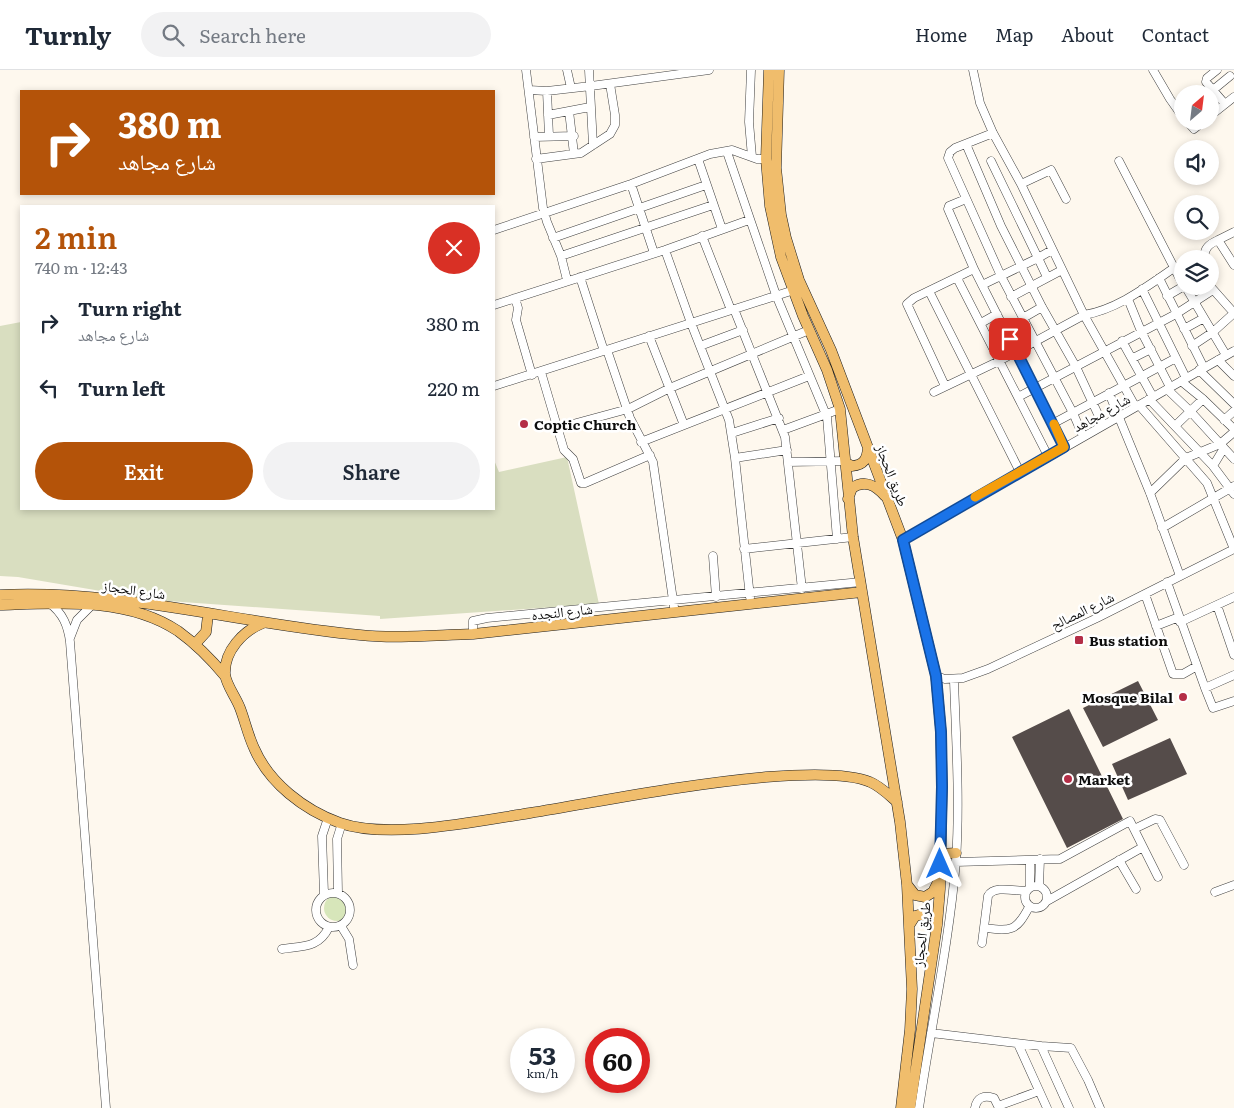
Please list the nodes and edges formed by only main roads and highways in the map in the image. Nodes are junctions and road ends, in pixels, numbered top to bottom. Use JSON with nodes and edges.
{"nodes":[{"id":1,"x":769,"y":70,"type":"edge"},
{"id":2,"x":779,"y":70,"type":"edge"},
{"id":3,"x":868,"y":448,"type":"junction"},
{"id":4,"x":846,"y":462,"type":"junction"},
{"id":5,"x":888,"y":498,"type":"junction"},
{"id":6,"x":848,"y":499,"type":"junction"},
{"id":7,"x":862,"y":587,"type":"junction"},
{"id":8,"x":0,"y":595,"type":"edge"},
{"id":9,"x":0,"y":605,"type":"edge"},
{"id":10,"x":208,"y":614,"type":"junction"},
{"id":11,"x":264,"y":622,"type":"junction"},
{"id":12,"x":195,"y":644,"type":"junction"},
{"id":13,"x":225,"y":676,"type":"junction"},
{"id":14,"x":897,"y":802,"type":"junction"},
{"id":15,"x":940,"y":854,"type":"junction"},
{"id":16,"x":956,"y":858,"type":"road end"},
{"id":17,"x":940,"y":875,"type":"junction"},
{"id":18,"x":908,"y":885,"type":"junction"},
{"id":19,"x":910,"y":924,"type":"junction"},
{"id":20,"x":937,"y":925,"type":"junction"},
{"id":21,"x":902,"y":1108,"type":"edge"},
{"id":22,"x":910,"y":1108,"type":"edge"}],
"edges":[{"from":1,"to":4,"type":"main road","name":"طريق الحجاز"},
{"from":2,"to":3,"type":"main road","name":"طريق الحجاز"},
{"from":3,"to":4,"type":"main road"},
{"from":3,"to":5,"type":"main road","name":"طريق الحجاز"},
{"from":4,"to":6,"type":"main road","name":"طريق الحجاز"},
{"from":5,"to":6,"type":"main road"},
{"from":5,"to":15,"type":"main road","name":"طريق الحجاز"},
{"from":6,"to":7,"type":"main road","name":"طريق الحجاز"},
{"from":7,"to":11,"type":"main road","name":"شارع النجده"},
{"from":7,"to":14,"type":"main road","name":"طريق الحجاز"},
{"from":8,"to":10,"type":"main road","name":"شارع الحجاز"},
{"from":9,"to":12,"type":"main road","name":"شارع الحجاز"},
{"from":10,"to":11,"type":"main road","name":"شارع الحجاز"},
{"from":10,"to":12,"type":"main road"},
{"from":11,"to":13,"type":"main road"},
{"from":12,"to":13,"type":"main road","name":"شارع الحجاز"},
{"from":13,"to":14,"type":"main road","name":"شارع الحجاز"},
{"from":14,"to":18,"type":"main road","name":"طريق الحجاز"},
{"from":15,"to":16,"type":"main road"},
{"from":15,"to":17,"type":"main road","name":"طريق الحجاز"},
{"from":17,"to":18,"type":"main road"},
{"from":17,"to":20,"type":"main road","name":"طريق الحجاز"},
{"from":18,"to":19,"type":"main road","name":"طريق الحجاز"},
{"from":19,"to":20,"type":"main road"},
{"from":19,"to":21,"type":"main road","name":"طريق الحجاز"},
{"from":20,"to":22,"type":"main road","name":"طريق الحجاز"}]}
